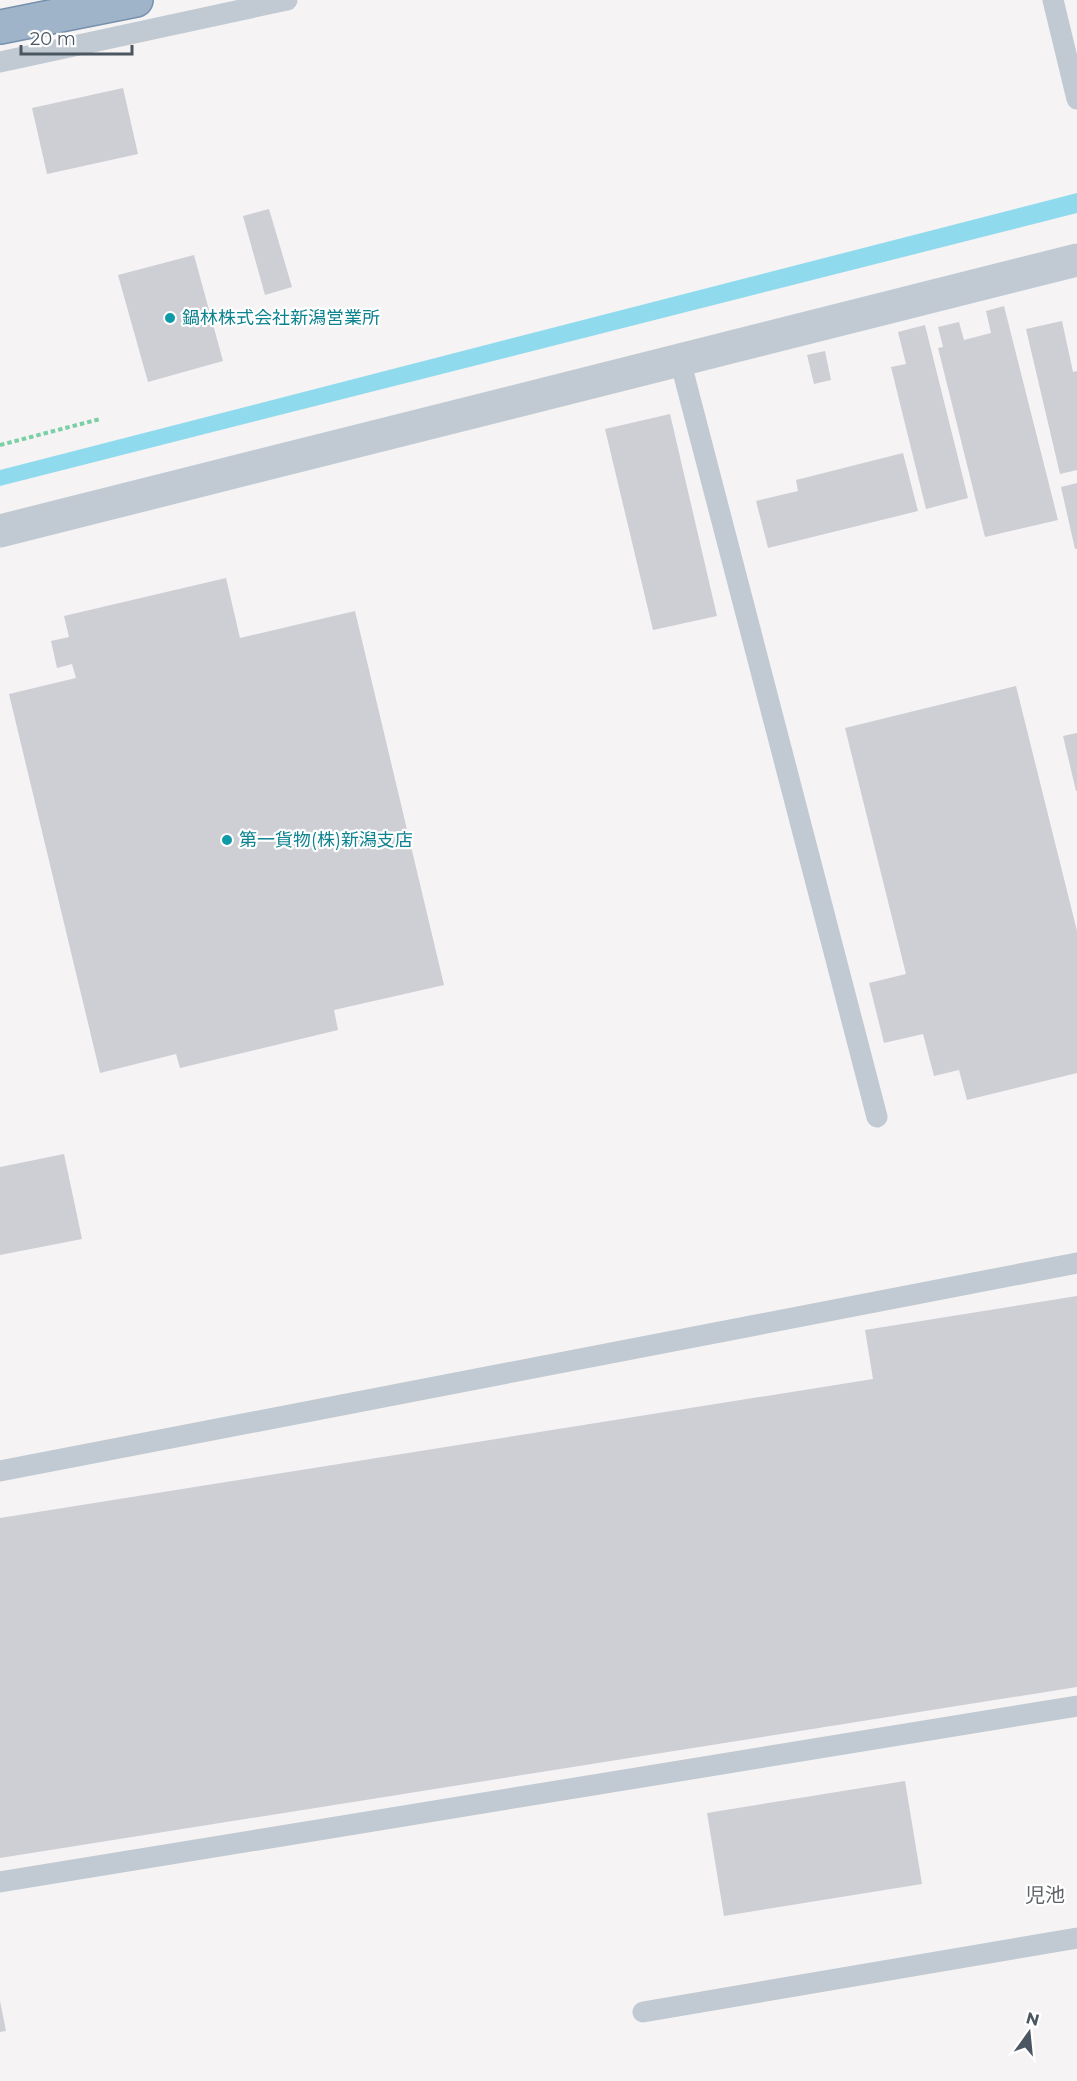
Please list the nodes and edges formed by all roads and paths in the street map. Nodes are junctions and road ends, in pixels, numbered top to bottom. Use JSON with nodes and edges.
{"nodes":[{"id":1,"x":136,"y":0,"type":"edge"},
{"id":2,"x":287,"y":0,"type":"edge"},
{"id":3,"x":1053,"y":0,"type":"edge"},
{"id":4,"x":0,"y":27,"type":"edge"},
{"id":5,"x":0,"y":62,"type":"edge"},
{"id":6,"x":1077,"y":99,"type":"edge"},
{"id":7,"x":1077,"y":260,"type":"edge"},
{"id":8,"x":680,"y":360,"type":"junction"},
{"id":9,"x":100,"y":419,"type":"dead end"},
{"id":10,"x":0,"y":445,"type":"edge"},
{"id":11,"x":0,"y":531,"type":"edge"},
{"id":12,"x":877,"y":1118,"type":"dead end"},
{"id":13,"x":1077,"y":1263,"type":"edge"},
{"id":14,"x":0,"y":1472,"type":"edge"},
{"id":15,"x":1077,"y":1706,"type":"edge"},
{"id":16,"x":0,"y":1882,"type":"edge"},
{"id":17,"x":1077,"y":1938,"type":"edge"},
{"id":18,"x":643,"y":2012,"type":"dead end"}],
"edges":[{"from":1,"to":4,"type":"highway"},
{"from":2,"to":5,"type":"lane"},
{"from":3,"to":6,"type":"lane"},
{"from":7,"to":8,"type":"street"},
{"from":8,"to":11,"type":"street"},
{"from":8,"to":12,"type":"lane"},
{"from":9,"to":10,"type":"path"},
{"from":13,"to":14,"type":"lane"},
{"from":15,"to":16,"type":"lane"},
{"from":17,"to":18,"type":"lane"}]}
